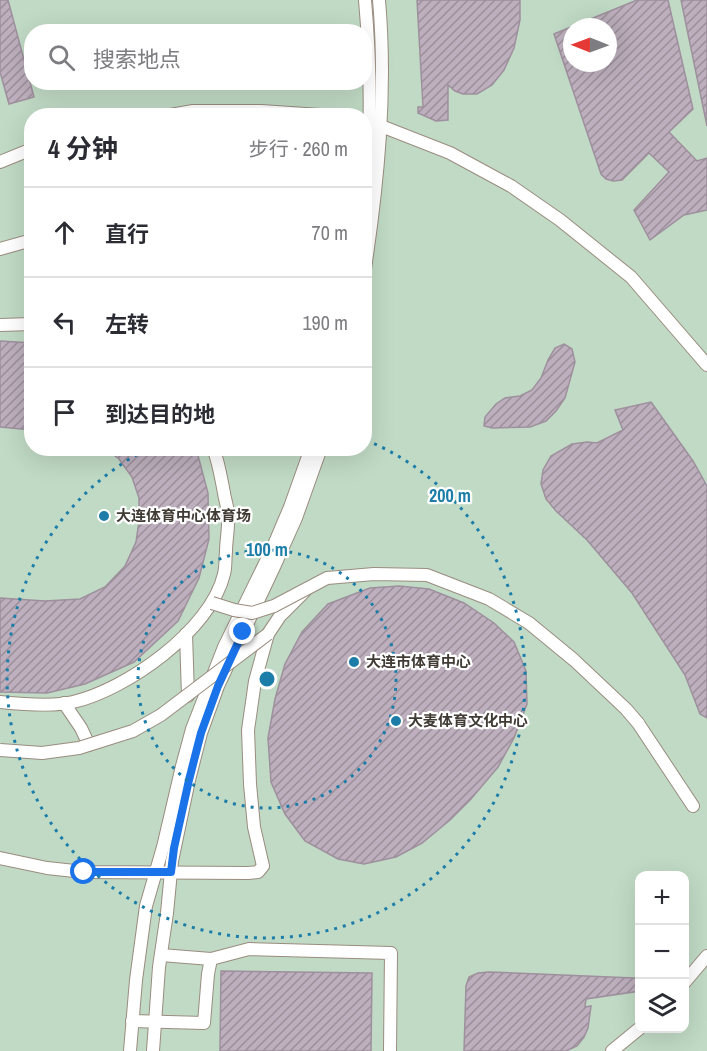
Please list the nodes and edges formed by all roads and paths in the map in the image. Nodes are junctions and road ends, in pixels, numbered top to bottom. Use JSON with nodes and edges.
{"nodes":[{"id":1,"x":365,"y":0,"type":"edge"},
{"id":2,"x":379,"y":0,"type":"edge"},
{"id":3,"x":367,"y":24,"type":"edge"},
{"id":4,"x":370,"y":90,"type":"edge"},
{"id":5,"x":371,"y":108,"type":"edge"},
{"id":6,"x":372,"y":124,"type":"edge"},
{"id":7,"x":24,"y":152,"type":"edge"},
{"id":8,"x":0,"y":162,"type":"edge"},
{"id":9,"x":372,"y":219,"type":"edge"},
{"id":10,"x":24,"y":242,"type":"edge"},
{"id":11,"x":0,"y":249,"type":"edge"},
{"id":12,"x":24,"y":324,"type":"edge"},
{"id":13,"x":0,"y":325,"type":"edge"},
{"id":14,"x":704,"y":358,"type":"edge"},
{"id":15,"x":216,"y":456,"type":"edge"},
{"id":16,"x":308,"y":456,"type":"edge"},
{"id":17,"x":318,"y":456,"type":"edge"},
{"id":18,"x":306,"y":590,"type":"junction"},
{"id":19,"x":212,"y":603,"type":"junction"},
{"id":20,"x":186,"y":634,"type":"junction"},
{"id":21,"x":268,"y":634,"type":"junction"},
{"id":22,"x":188,"y":696,"type":"junction"},
{"id":23,"x":0,"y":702,"type":"edge"},
{"id":24,"x":64,"y":703,"type":"junction"},
{"id":25,"x":89,"y":745,"type":"junction"},
{"id":26,"x":0,"y":750,"type":"edge"},
{"id":27,"x":693,"y":806,"type":"dead end"},
{"id":28,"x":0,"y":858,"type":"edge"},
{"id":29,"x":156,"y":872,"type":"junction"},
{"id":30,"x":171,"y":872,"type":"junction"},
{"id":31,"x":161,"y":955,"type":"junction"},
{"id":32,"x":707,"y":956,"type":"edge"},
{"id":33,"x":212,"y":959,"type":"junction"},
{"id":34,"x":687,"y":979,"type":"edge"},
{"id":35,"x":132,"y":1021,"type":"junction"},
{"id":36,"x":155,"y":1022,"type":"junction"},
{"id":37,"x":635,"y":1033,"type":"edge"},
{"id":38,"x":130,"y":1051,"type":"edge"},
{"id":39,"x":153,"y":1051,"type":"edge"},
{"id":40,"x":390,"y":1051,"type":"edge"},
{"id":41,"x":612,"y":1051,"type":"edge"}],
"edges":[{"from":1,"to":3,"type":"street"},
{"from":2,"to":6,"type":"street"},
{"from":4,"to":5,"type":"street"},
{"from":6,"to":9,"type":"street"},
{"from":6,"to":14,"type":"street"},
{"from":7,"to":8,"type":"street"},
{"from":10,"to":11,"type":"street"},
{"from":12,"to":13,"type":"street"},
{"from":15,"to":19,"type":"street"},
{"from":16,"to":29,"type":"street"},
{"from":17,"to":30,"type":"street"},
{"from":18,"to":19,"type":"street","bridge":true},
{"from":18,"to":21,"type":"street","bridge":true},
{"from":18,"to":27,"type":"street","bridge":true},
{"from":19,"to":20,"type":"street"},
{"from":20,"to":22,"type":"street"},
{"from":20,"to":24,"type":"street"},
{"from":21,"to":22,"type":"street","bridge":true},
{"from":21,"to":30,"type":"street"},
{"from":22,"to":25,"type":"street","bridge":true},
{"from":23,"to":24,"type":"street"},
{"from":24,"to":25,"type":"street"},
{"from":25,"to":26,"type":"street","bridge":true},
{"from":28,"to":29,"type":"street"},
{"from":29,"to":30,"type":"street"},
{"from":29,"to":35,"type":"street"},
{"from":30,"to":31,"type":"street"},
{"from":31,"to":33,"type":"street"},
{"from":31,"to":36,"type":"street"},
{"from":32,"to":34,"type":"street"},
{"from":33,"to":36,"type":"street"},
{"from":33,"to":40,"type":"street"},
{"from":35,"to":36,"type":"street"},
{"from":35,"to":38,"type":"street"},
{"from":36,"to":39,"type":"street"},
{"from":37,"to":41,"type":"street"}]}
